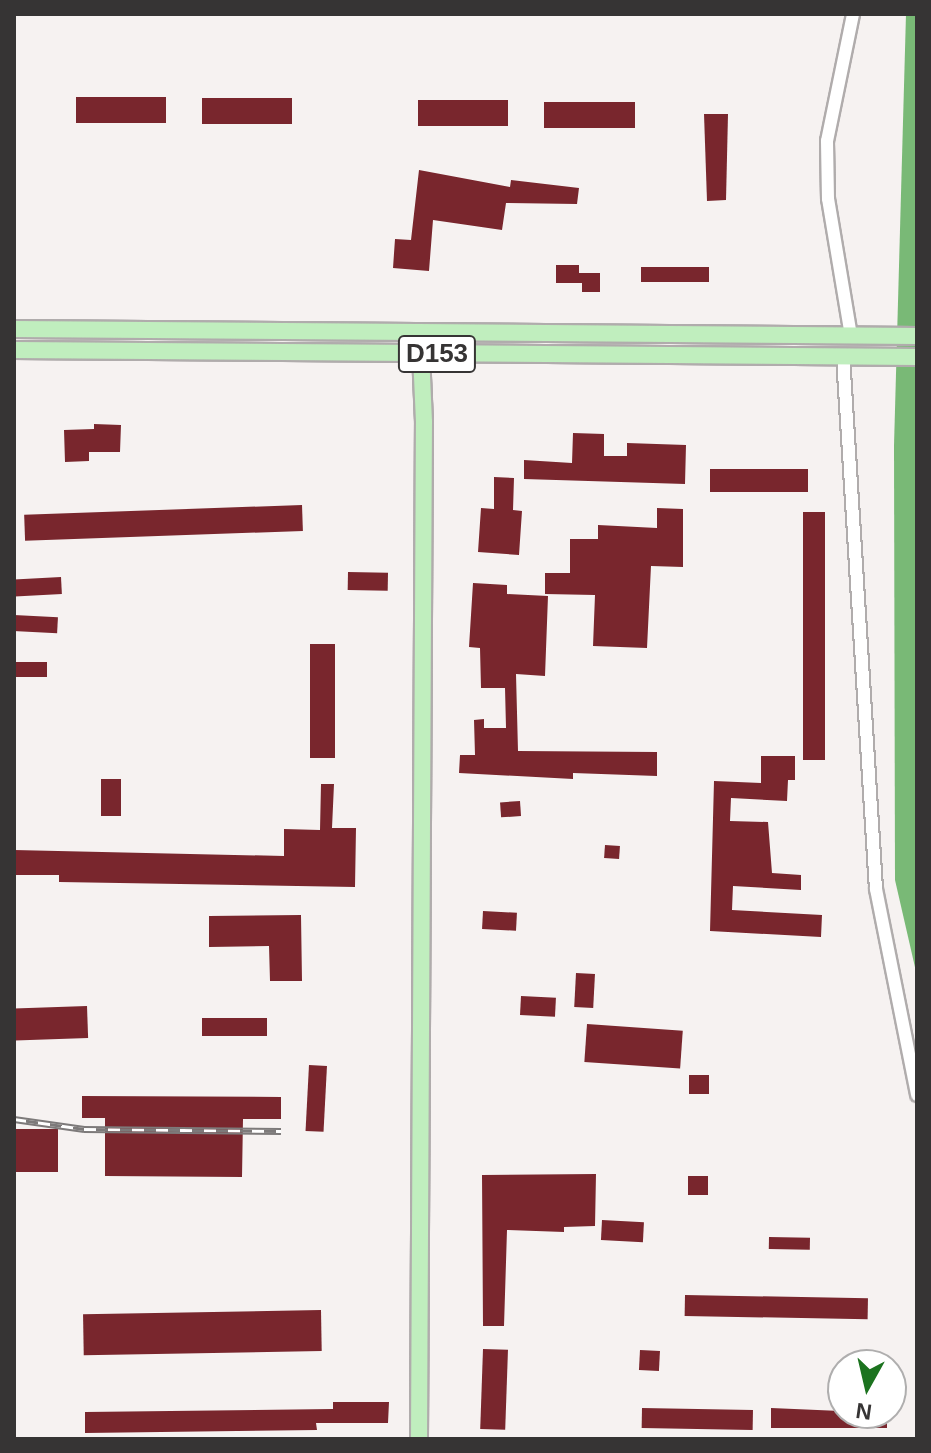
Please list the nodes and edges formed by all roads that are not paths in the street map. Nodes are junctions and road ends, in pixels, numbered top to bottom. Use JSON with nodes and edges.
{"nodes":[{"id":1,"x":853,"y":14,"type":"edge"},
{"id":2,"x":14,"y":329,"type":"edge"},
{"id":3,"x":420,"y":332,"type":"junction"},
{"id":4,"x":854,"y":336,"type":"junction"},
{"id":5,"x":917,"y":336,"type":"edge"},
{"id":6,"x":14,"y":350,"type":"edge"},
{"id":7,"x":419,"y":354,"type":"junction"},
{"id":8,"x":851,"y":356,"type":"junction"},
{"id":9,"x":917,"y":357,"type":"edge"},
{"id":10,"x":917,"y":1095,"type":"edge"},
{"id":11,"x":419,"y":1439,"type":"edge"}],
"edges":[{"from":1,"to":4,"type":"street"},
{"from":2,"to":3,"type":"main road","number":"D153"},
{"from":3,"to":4,"type":"main road","number":"D153"},
{"from":3,"to":7,"type":"main road"},
{"from":4,"to":5,"type":"main road","number":"D153"},
{"from":6,"to":7,"type":"main road","number":"D153"},
{"from":7,"to":8,"type":"main road","number":"D153"},
{"from":7,"to":11,"type":"main road"},
{"from":8,"to":9,"type":"main road","number":"D153"},
{"from":8,"to":10,"type":"street"}]}
